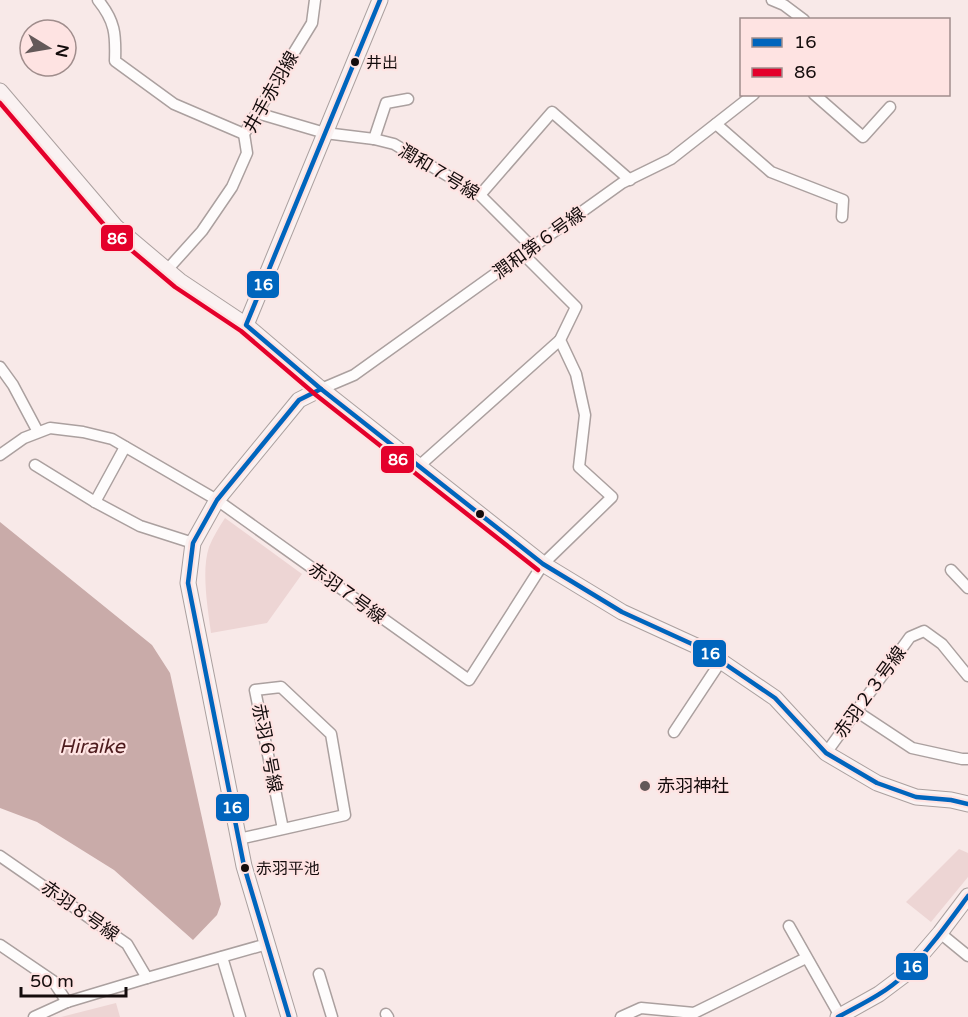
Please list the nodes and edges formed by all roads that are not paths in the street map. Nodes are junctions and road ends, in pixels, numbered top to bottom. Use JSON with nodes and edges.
{"nodes":[{"id":1,"x":98,"y":0,"type":"edge"},
{"id":2,"x":315,"y":0,"type":"edge"},
{"id":3,"x":380,"y":0,"type":"edge"},
{"id":4,"x":771,"y":0,"type":"edge"},
{"id":5,"x":784,"y":3,"type":"edge"},
{"id":6,"x":802,"y":18,"type":"edge"},
{"id":7,"x":0,"y":91,"type":"edge"},
{"id":8,"x":751,"y":96,"type":"edge"},
{"id":9,"x":816,"y":96,"type":"edge"},
{"id":10,"x":408,"y":99,"type":"dead end"},
{"id":11,"x":890,"y":107,"type":"dead end"},
{"id":12,"x":256,"y":113,"type":"junction"},
{"id":13,"x":716,"y":124,"type":"junction"},
{"id":14,"x":325,"y":133,"type":"junction"},
{"id":15,"x":244,"y":134,"type":"junction"},
{"id":16,"x":374,"y":139,"type":"junction"},
{"id":17,"x":630,"y":180,"type":"junction"},
{"id":18,"x":480,"y":195,"type":"junction"},
{"id":19,"x":842,"y":217,"type":"dead end"},
{"id":20,"x":528,"y":252,"type":"junction"},
{"id":21,"x":167,"y":270,"type":"junction"},
{"id":22,"x":246,"y":325,"type":"junction"},
{"id":23,"x":560,"y":340,"type":"junction"},
{"id":24,"x":0,"y":367,"type":"edge"},
{"id":25,"x":321,"y":389,"type":"junction"},
{"id":26,"x":38,"y":432,"type":"junction"},
{"id":27,"x":125,"y":447,"type":"junction"},
{"id":28,"x":0,"y":455,"type":"edge"},
{"id":29,"x":35,"y":465,"type":"dead end"},
{"id":30,"x":418,"y":466,"type":"junction"},
{"id":31,"x":217,"y":500,"type":"junction"},
{"id":32,"x":95,"y":502,"type":"junction"},
{"id":33,"x":193,"y":543,"type":"junction"},
{"id":34,"x":543,"y":564,"type":"junction"},
{"id":35,"x":951,"y":570,"type":"dead end"},
{"id":36,"x":968,"y":588,"type":"edge"},
{"id":37,"x":721,"y":661,"type":"junction"},
{"id":38,"x":966,"y":669,"type":"edge"},
{"id":39,"x":856,"y":711,"type":"junction"},
{"id":40,"x":674,"y":732,"type":"dead end"},
{"id":41,"x":826,"y":753,"type":"junction"},
{"id":42,"x":968,"y":759,"type":"edge"},
{"id":43,"x":968,"y":804,"type":"edge"},
{"id":44,"x":283,"y":829,"type":"junction"},
{"id":45,"x":239,"y":839,"type":"junction"},
{"id":46,"x":0,"y":856,"type":"edge"},
{"id":47,"x":968,"y":896,"type":"edge"},
{"id":48,"x":789,"y":926,"type":"dead end"},
{"id":49,"x":940,"y":933,"type":"junction"},
{"id":50,"x":267,"y":944,"type":"junction"},
{"id":51,"x":0,"y":945,"type":"edge"},
{"id":52,"x":968,"y":956,"type":"edge"},
{"id":53,"x":222,"y":957,"type":"junction"},
{"id":54,"x":806,"y":958,"type":"junction"},
{"id":55,"x":319,"y":974,"type":"dead end"},
{"id":56,"x":147,"y":978,"type":"junction"},
{"id":57,"x":67,"y":1002,"type":"junction"},
{"id":58,"x":643,"y":1013,"type":"edge"},
{"id":59,"x":839,"y":1016,"type":"edge"},
{"id":60,"x":34,"y":1017,"type":"edge"},
{"id":61,"x":240,"y":1017,"type":"edge"},
{"id":62,"x":289,"y":1017,"type":"edge"},
{"id":63,"x":332,"y":1017,"type":"edge"},
{"id":64,"x":621,"y":1017,"type":"edge"}],
"edges":[{"from":1,"to":15,"type":"street"},
{"from":2,"to":12,"type":"street","name":"井手赤羽線"},
{"from":3,"to":14,"type":"street"},
{"from":4,"to":5,"type":"street"},
{"from":5,"to":6,"type":"street"},
{"from":7,"to":21,"type":"street"},
{"from":8,"to":13,"type":"street","name":"潤和第６号線"},
{"from":9,"to":11,"type":"street"},
{"from":10,"to":16,"type":"street"},
{"from":12,"to":14,"type":"street","name":"潤和７号線"},
{"from":12,"to":15,"type":"street","name":"井手赤羽線"},
{"from":13,"to":17,"type":"street","name":"潤和第６号線"},
{"from":13,"to":19,"type":"street"},
{"from":14,"to":16,"type":"street","name":"潤和７号線"},
{"from":14,"to":22,"type":"street"},
{"from":15,"to":21,"type":"street","name":"井手赤羽線"},
{"from":16,"to":18,"type":"street","name":"潤和７号線"},
{"from":17,"to":18,"type":"street"},
{"from":17,"to":20,"type":"street","name":"潤和第６号線"},
{"from":18,"to":20,"type":"street","name":"潤和７号線"},
{"from":20,"to":23,"type":"street","name":"潤和７号線"},
{"from":20,"to":25,"type":"street","name":"潤和第６号線"},
{"from":21,"to":22,"type":"street"},
{"from":22,"to":25,"type":"street"},
{"from":23,"to":30,"type":"street"},
{"from":23,"to":34,"type":"street"},
{"from":24,"to":26,"type":"street"},
{"from":25,"to":30,"type":"street"},
{"from":25,"to":31,"type":"street"},
{"from":26,"to":27,"type":"street","name":"赤羽７号線"},
{"from":26,"to":28,"type":"street"},
{"from":27,"to":31,"type":"street","name":"赤羽７号線"},
{"from":27,"to":32,"type":"street"},
{"from":29,"to":32,"type":"street"},
{"from":30,"to":34,"type":"street"},
{"from":31,"to":33,"type":"street"},
{"from":31,"to":34,"type":"street","name":"赤羽７号線"},
{"from":32,"to":33,"type":"street"},
{"from":33,"to":45,"type":"street"},
{"from":34,"to":37,"type":"street"},
{"from":35,"to":36,"type":"street"},
{"from":37,"to":40,"type":"street"},
{"from":37,"to":41,"type":"street"},
{"from":38,"to":39,"type":"street","name":"赤羽２３号線"},
{"from":39,"to":41,"type":"street","name":"赤羽２３号線"},
{"from":39,"to":42,"type":"street"},
{"from":41,"to":43,"type":"street"},
{"from":44,"to":44,"type":"street","name":"赤羽６号線"},
{"from":44,"to":45,"type":"street","name":"赤羽６号線"},
{"from":45,"to":50,"type":"street"},
{"from":46,"to":56,"type":"street","name":"赤羽８号線"},
{"from":47,"to":49,"type":"street"},
{"from":48,"to":54,"type":"street"},
{"from":49,"to":52,"type":"street"},
{"from":49,"to":59,"type":"street"},
{"from":50,"to":53,"type":"street"},
{"from":50,"to":62,"type":"street"},
{"from":51,"to":57,"type":"street"},
{"from":53,"to":56,"type":"street"},
{"from":53,"to":61,"type":"street"},
{"from":54,"to":58,"type":"street"},
{"from":54,"to":59,"type":"street"},
{"from":55,"to":63,"type":"street"},
{"from":56,"to":57,"type":"street"},
{"from":57,"to":60,"type":"street"},
{"from":58,"to":64,"type":"street"}]}
